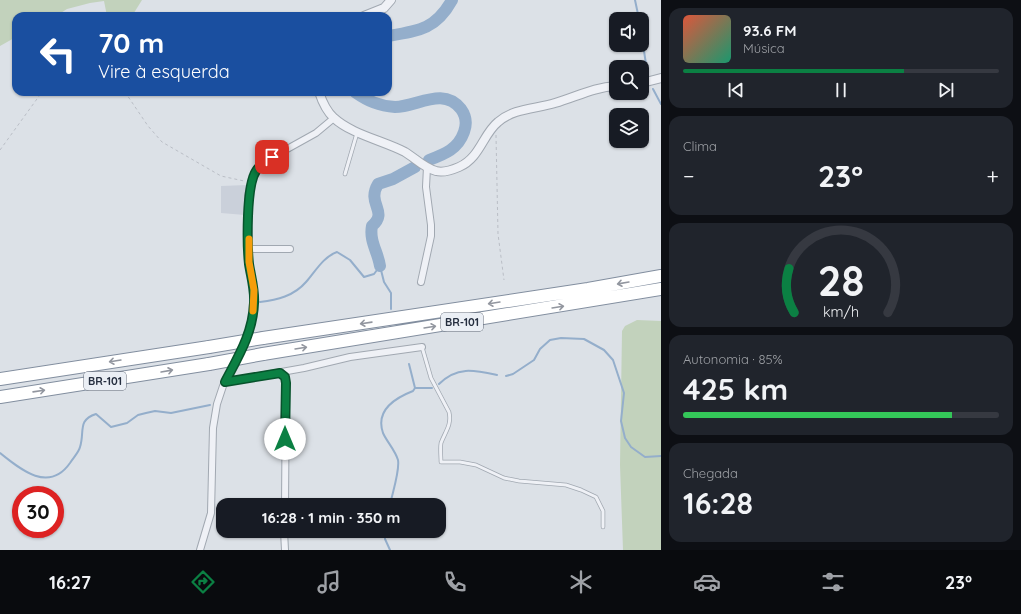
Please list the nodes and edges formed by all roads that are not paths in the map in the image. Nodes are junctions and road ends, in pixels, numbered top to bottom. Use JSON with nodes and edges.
{"nodes":[{"id":1,"x":391,"y":0,"type":"edge"},
{"id":2,"x":374,"y":12,"type":"edge"},
{"id":3,"x":661,"y":78,"type":"edge"},
{"id":4,"x":649,"y":81,"type":"edge"},
{"id":5,"x":609,"y":87,"type":"edge"},
{"id":6,"x":320,"y":96,"type":"edge"},
{"id":7,"x":334,"y":118,"type":"junction"},
{"id":8,"x":358,"y":132,"type":"junction"},
{"id":9,"x":426,"y":167,"type":"junction"},
{"id":10,"x":345,"y":174,"type":"dead end"},
{"id":11,"x":249,"y":249,"type":"junction"},
{"id":12,"x":290,"y":249,"type":"dead end"},
{"id":13,"x":661,"y":276,"type":"edge"},
{"id":14,"x":421,"y":282,"type":"dead end"},
{"id":15,"x":661,"y":289,"type":"edge"},
{"id":16,"x":422,"y":347,"type":"joint"},
{"id":17,"x":280,"y":373,"type":"junction"},
{"id":18,"x":0,"y":379,"type":"edge"},
{"id":19,"x":225,"y":382,"type":"junction"},
{"id":20,"x":0,"y":397,"type":"edge"},
{"id":21,"x":285,"y":498,"type":"edge"},
{"id":22,"x":603,"y":527,"type":"dead end"},
{"id":23,"x":284,"y":538,"type":"edge"},
{"id":24,"x":200,"y":550,"type":"edge"},
{"id":25,"x":285,"y":550,"type":"edge"}],
"edges":[{"from":1,"to":2,"type":"street"},
{"from":3,"to":4,"type":"street"},
{"from":5,"to":9,"type":"street"},
{"from":6,"to":7,"type":"street"},
{"from":7,"to":8,"type":"street"},
{"from":7,"to":11,"type":"street"},
{"from":8,"to":9,"type":"street"},
{"from":8,"to":10,"type":"lane"},
{"from":9,"to":14,"type":"street"},
{"from":11,"to":12,"type":"street"},
{"from":11,"to":19,"type":"street"},
{"from":13,"to":18,"type":"highway","number":"BR-101","one_way":true,"bridge":true},
{"from":20,"to":15,"type":"highway","number":"BR-101","one_way":true,"bridge":true},
{"from":16,"to":17,"type":"street"},
{"from":16,"to":22,"type":"lane"},
{"from":17,"to":19,"type":"street"},
{"from":17,"to":21,"type":"street"},
{"from":19,"to":24,"type":"street"},
{"from":23,"to":25,"type":"street"}]}
